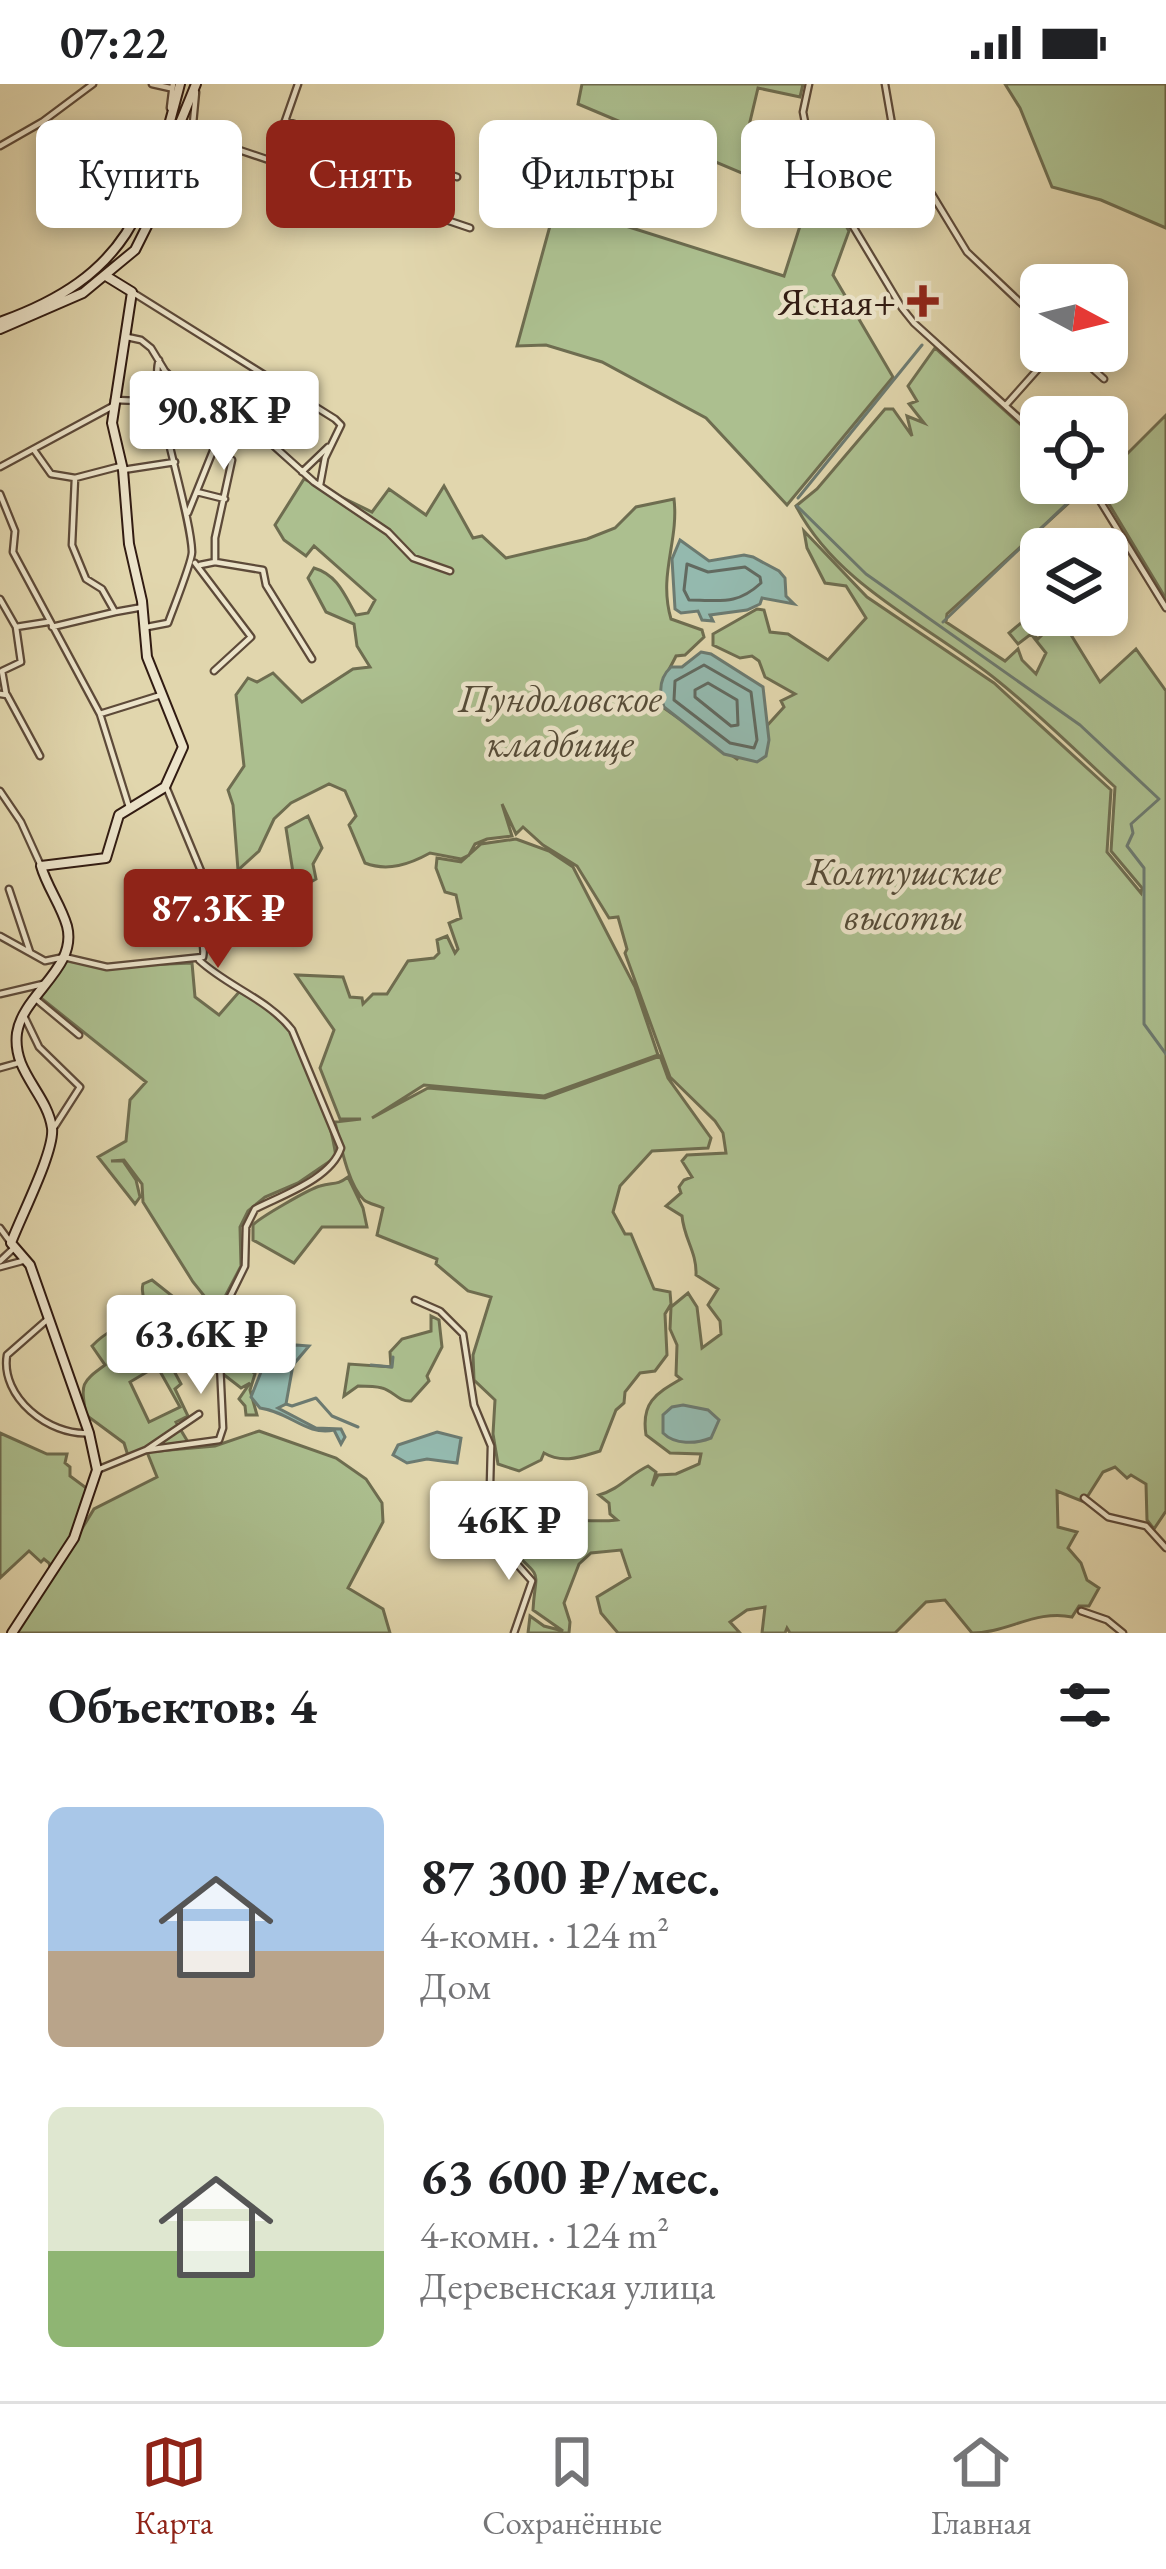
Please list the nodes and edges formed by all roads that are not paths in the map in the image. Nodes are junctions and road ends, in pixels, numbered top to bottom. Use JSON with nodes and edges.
{"nodes":[{"id":1,"x":93,"y":84,"type":"edge"},
{"id":2,"x":152,"y":84,"type":"edge"},
{"id":3,"x":298,"y":84,"type":"edge"},
{"id":4,"x":809,"y":84,"type":"edge"},
{"id":5,"x":885,"y":84,"type":"edge"},
{"id":6,"x":177,"y":85,"type":"edge"},
{"id":7,"x":195,"y":85,"type":"edge"},
{"id":8,"x":171,"y":120,"type":"edge"},
{"id":9,"x":180,"y":120,"type":"edge"},
{"id":10,"x":193,"y":120,"type":"edge"},
{"id":11,"x":285,"y":120,"type":"edge"},
{"id":12,"x":804,"y":120,"type":"edge"},
{"id":13,"x":890,"y":120,"type":"edge"},
{"id":14,"x":0,"y":146,"type":"edge"},
{"id":15,"x":455,"y":176,"type":"edge"},
{"id":16,"x":458,"y":177,"type":"dead end"},
{"id":17,"x":935,"y":200,"type":"edge"},
{"id":18,"x":455,"y":223,"type":"edge"},
{"id":19,"x":129,"y":228,"type":"edge"},
{"id":20,"x":145,"y":228,"type":"edge"},
{"id":21,"x":470,"y":228,"type":"dead end"},
{"id":22,"x":854,"y":228,"type":"edge"},
{"id":23,"x":106,"y":276,"type":"junction"},
{"id":24,"x":132,"y":292,"type":"junction"},
{"id":25,"x":1020,"y":303,"type":"edge"},
{"id":26,"x":0,"y":326,"type":"edge"},
{"id":27,"x":127,"y":338,"type":"junction"},
{"id":28,"x":160,"y":360,"type":"junction"},
{"id":29,"x":1035,"y":372,"type":"edge"},
{"id":30,"x":1096,"y":372,"type":"edge"},
{"id":31,"x":1104,"y":379,"type":"dead end"},
{"id":32,"x":114,"y":403,"type":"junction"},
{"id":33,"x":197,"y":403,"type":"junction"},
{"id":34,"x":162,"y":404,"type":"junction"},
{"id":35,"x":1005,"y":406,"type":"junction"},
{"id":36,"x":227,"y":416,"type":"junction"},
{"id":37,"x":1020,"y":419,"type":"edge"},
{"id":38,"x":329,"y":446,"type":"junction"},
{"id":39,"x":34,"y":450,"type":"junction"},
{"id":40,"x":232,"y":460,"type":"dead end"},
{"id":41,"x":175,"y":462,"type":"junction"},
{"id":42,"x":0,"y":467,"type":"edge"},
{"id":43,"x":123,"y":468,"type":"junction"},
{"id":44,"x":302,"y":472,"type":"junction"},
{"id":45,"x":75,"y":478,"type":"junction"},
{"id":46,"x":320,"y":486,"type":"junction"},
{"id":47,"x":197,"y":492,"type":"junction"},
{"id":48,"x":0,"y":494,"type":"edge"},
{"id":49,"x":225,"y":499,"type":"junction"},
{"id":50,"x":1102,"y":504,"type":"edge"},
{"id":51,"x":188,"y":513,"type":"junction"},
{"id":52,"x":193,"y":562,"type":"junction"},
{"id":53,"x":214,"y":562,"type":"junction"},
{"id":54,"x":450,"y":571,"type":"dead end"},
{"id":55,"x":0,"y":599,"type":"edge"},
{"id":56,"x":142,"y":608,"type":"junction"},
{"id":57,"x":1166,"y":608,"type":"edge"},
{"id":58,"x":115,"y":612,"type":"junction"},
{"id":59,"x":50,"y":625,"type":"junction"},
{"id":60,"x":16,"y":627,"type":"junction"},
{"id":61,"x":144,"y":627,"type":"junction"},
{"id":62,"x":312,"y":659,"type":"dead end"},
{"id":63,"x":214,"y":671,"type":"dead end"},
{"id":64,"x":3,"y":694,"type":"edge"},
{"id":65,"x":161,"y":695,"type":"junction"},
{"id":66,"x":100,"y":714,"type":"junction"},
{"id":67,"x":40,"y":756,"type":"dead end"},
{"id":68,"x":165,"y":787,"type":"junction"},
{"id":69,"x":0,"y":790,"type":"edge"},
{"id":70,"x":129,"y":807,"type":"junction"},
{"id":71,"x":41,"y":866,"type":"junction"},
{"id":72,"x":9,"y":889,"type":"dead end"},
{"id":73,"x":0,"y":936,"type":"edge"},
{"id":74,"x":30,"y":952,"type":"junction"},
{"id":75,"x":64,"y":957,"type":"junction"},
{"id":76,"x":199,"y":960,"type":"junction"},
{"id":77,"x":43,"y":984,"type":"junction"},
{"id":78,"x":0,"y":994,"type":"edge"},
{"id":79,"x":33,"y":996,"type":"junction"},
{"id":80,"x":24,"y":1012,"type":"junction"},
{"id":81,"x":80,"y":1035,"type":"dead end"},
{"id":82,"x":20,"y":1062,"type":"junction"},
{"id":83,"x":0,"y":1068,"type":"edge"},
{"id":84,"x":52,"y":1136,"type":"junction"},
{"id":85,"x":0,"y":1228,"type":"edge"},
{"id":86,"x":13,"y":1245,"type":"junction"},
{"id":87,"x":26,"y":1260,"type":"junction"},
{"id":88,"x":0,"y":1264,"type":"edge"},
{"id":89,"x":415,"y":1300,"type":"dead end"},
{"id":90,"x":48,"y":1318,"type":"junction"},
{"id":91,"x":218,"y":1334,"type":"junction"},
{"id":92,"x":256,"y":1358,"type":"dead end"},
{"id":93,"x":199,"y":1414,"type":"dead end"},
{"id":94,"x":89,"y":1433,"type":"junction"},
{"id":95,"x":146,"y":1450,"type":"junction"},
{"id":96,"x":97,"y":1470,"type":"junction"},
{"id":97,"x":1084,"y":1498,"type":"dead end"},
{"id":98,"x":1166,"y":1548,"type":"edge"},
{"id":99,"x":1081,"y":1611,"type":"dead end"},
{"id":100,"x":12,"y":1633,"type":"edge"},
{"id":101,"x":514,"y":1633,"type":"edge"},
{"id":102,"x":1123,"y":1633,"type":"edge"}],
"edges":[{"from":1,"to":14,"type":"street"},
{"from":2,"to":6,"type":"street"},
{"from":3,"to":11,"type":"street"},
{"from":4,"to":12,"type":"street"},
{"from":5,"to":13,"type":"street"},
{"from":6,"to":7,"type":"street"},
{"from":6,"to":8,"type":"street"},
{"from":7,"to":9,"type":"street"},
{"from":7,"to":10,"type":"street"},
{"from":15,"to":16,"type":"street"},
{"from":17,"to":25,"type":"street"},
{"from":18,"to":21,"type":"street"},
{"from":19,"to":26,"type":"street"},
{"from":20,"to":23,"type":"street"},
{"from":22,"to":35,"type":"street"},
{"from":23,"to":24,"type":"street"},
{"from":23,"to":26,"type":"street"},
{"from":24,"to":27,"type":"street"},
{"from":24,"to":38,"type":"street"},
{"from":27,"to":28,"type":"street"},
{"from":27,"to":32,"type":"street"},
{"from":28,"to":33,"type":"street"},
{"from":28,"to":34,"type":"street"},
{"from":29,"to":35,"type":"street"},
{"from":30,"to":31,"type":"street"},
{"from":32,"to":34,"type":"street"},
{"from":32,"to":39,"type":"street"},
{"from":32,"to":43,"type":"street"},
{"from":33,"to":34,"type":"street"},
{"from":33,"to":36,"type":"street"},
{"from":34,"to":41,"type":"street"},
{"from":35,"to":37,"type":"street"},
{"from":36,"to":44,"type":"street"},
{"from":36,"to":47,"type":"street"},
{"from":38,"to":44,"type":"street"},
{"from":38,"to":46,"type":"street"},
{"from":39,"to":42,"type":"street"},
{"from":39,"to":45,"type":"street"},
{"from":40,"to":49,"type":"street"},
{"from":41,"to":43,"type":"street"},
{"from":41,"to":51,"type":"street"},
{"from":43,"to":45,"type":"street"},
{"from":43,"to":56,"type":"street"},
{"from":44,"to":46,"type":"street"},
{"from":45,"to":58,"type":"street"},
{"from":46,"to":54,"type":"street"},
{"from":47,"to":49,"type":"street"},
{"from":47,"to":51,"type":"street"},
{"from":48,"to":59,"type":"street"},
{"from":49,"to":53,"type":"street"},
{"from":50,"to":57,"type":"street"},
{"from":51,"to":52,"type":"street"},
{"from":52,"to":53,"type":"street"},
{"from":52,"to":61,"type":"street"},
{"from":52,"to":63,"type":"street"},
{"from":53,"to":62,"type":"street"},
{"from":55,"to":60,"type":"street"},
{"from":56,"to":58,"type":"street"},
{"from":56,"to":61,"type":"street"},
{"from":58,"to":59,"type":"street"},
{"from":59,"to":60,"type":"street"},
{"from":59,"to":66,"type":"street"},
{"from":60,"to":64,"type":"street"},
{"from":61,"to":65,"type":"street"},
{"from":64,"to":67,"type":"street"},
{"from":65,"to":66,"type":"street"},
{"from":65,"to":68,"type":"street"},
{"from":66,"to":70,"type":"street"},
{"from":68,"to":70,"type":"street"},
{"from":68,"to":76,"type":"street"},
{"from":69,"to":71,"type":"street"},
{"from":70,"to":71,"type":"street"},
{"from":71,"to":75,"type":"street"},
{"from":72,"to":74,"type":"street"},
{"from":73,"to":74,"type":"street"},
{"from":74,"to":75,"type":"street"},
{"from":75,"to":76,"type":"street"},
{"from":75,"to":77,"type":"street"},
{"from":76,"to":91,"type":"street"},
{"from":77,"to":78,"type":"street"},
{"from":77,"to":79,"type":"street"},
{"from":79,"to":80,"type":"street"},
{"from":79,"to":81,"type":"street"},
{"from":80,"to":82,"type":"street"},
{"from":80,"to":84,"type":"street"},
{"from":82,"to":83,"type":"street"},
{"from":82,"to":84,"type":"street"},
{"from":84,"to":86,"type":"street"},
{"from":85,"to":86,"type":"street"},
{"from":86,"to":87,"type":"street"},
{"from":86,"to":88,"type":"street"},
{"from":87,"to":88,"type":"street"},
{"from":87,"to":90,"type":"street"},
{"from":89,"to":101,"type":"street"},
{"from":90,"to":94,"type":"street"},
{"from":90,"to":94,"type":"street"},
{"from":91,"to":92,"type":"street"},
{"from":91,"to":95,"type":"street"},
{"from":93,"to":95,"type":"street"},
{"from":94,"to":96,"type":"street"},
{"from":95,"to":96,"type":"street"},
{"from":96,"to":100,"type":"street"},
{"from":97,"to":98,"type":"street"},
{"from":99,"to":102,"type":"street"}]}
